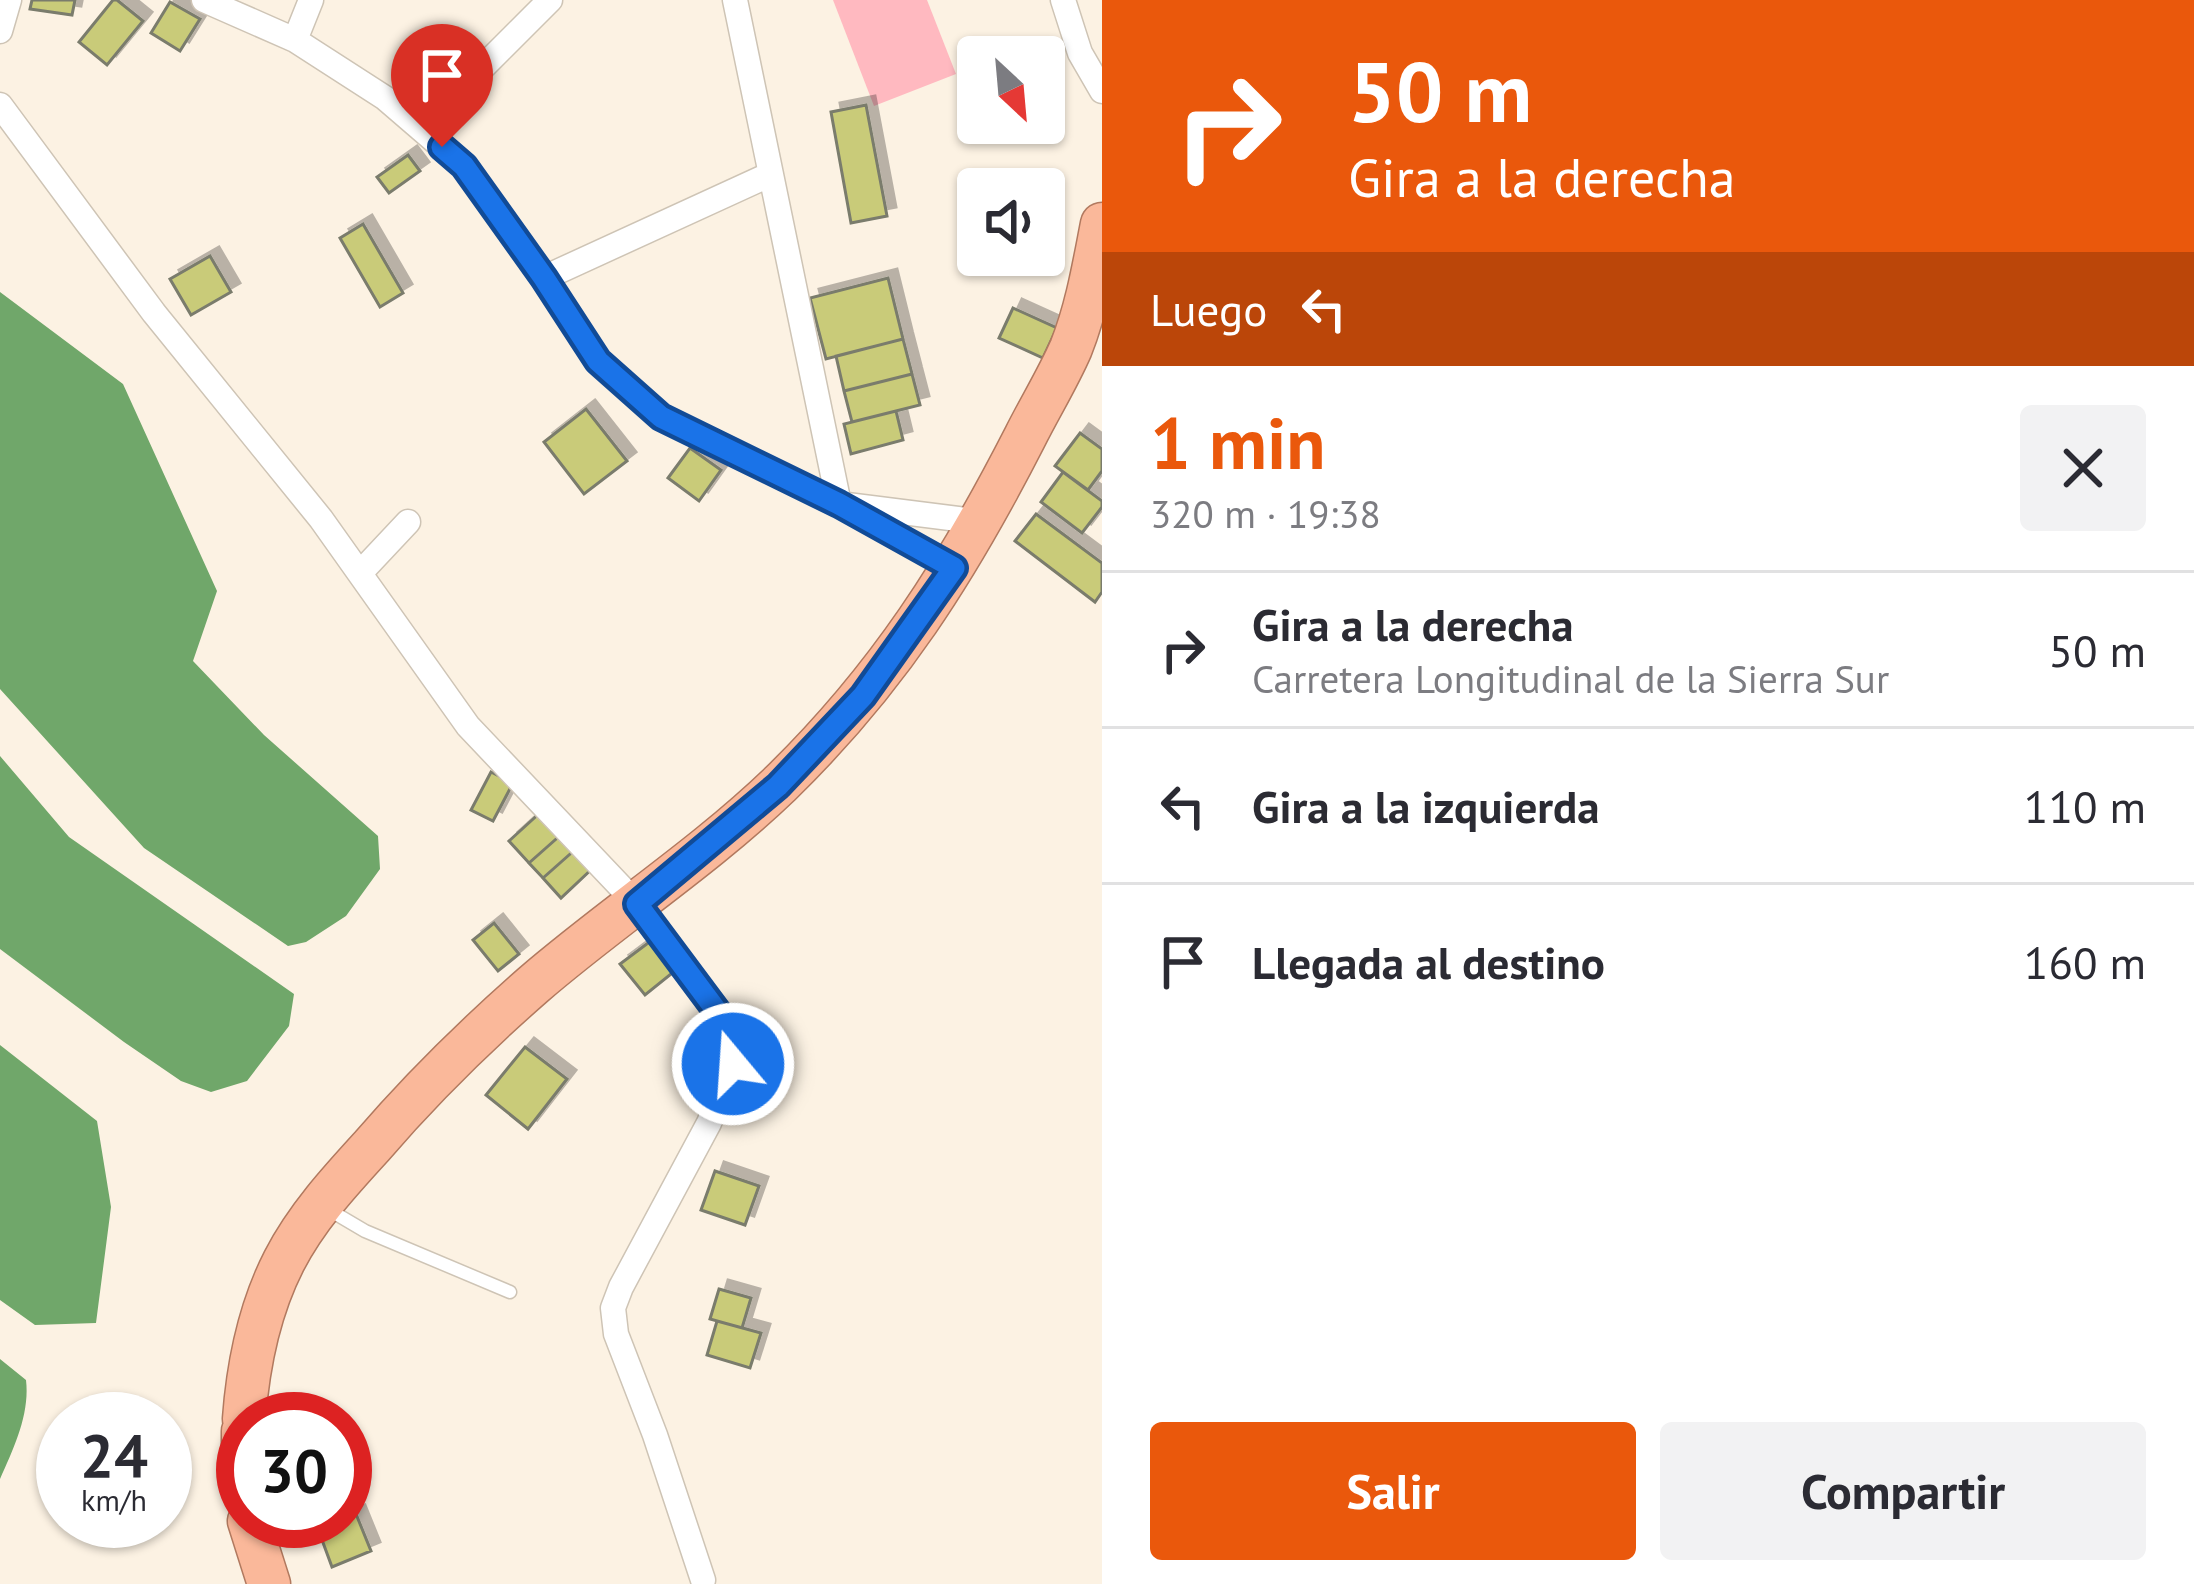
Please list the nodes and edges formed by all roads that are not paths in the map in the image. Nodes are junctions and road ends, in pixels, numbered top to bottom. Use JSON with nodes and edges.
{"nodes":[{"id":1,"x":9,"y":0,"type":"edge"},
{"id":2,"x":204,"y":0,"type":"edge"},
{"id":3,"x":311,"y":0,"type":"edge"},
{"id":4,"x":550,"y":0,"type":"edge"},
{"id":5,"x":735,"y":0,"type":"edge"},
{"id":6,"x":1063,"y":0,"type":"edge"},
{"id":7,"x":0,"y":31,"type":"edge"},
{"id":8,"x":295,"y":40,"type":"junction"},
{"id":9,"x":1091,"y":54,"type":"edge"},
{"id":10,"x":1102,"y":91,"type":"edge"},
{"id":11,"x":0,"y":105,"type":"edge"},
{"id":12,"x":421,"y":129,"type":"junction"},
{"id":13,"x":771,"y":173,"type":"junction"},
{"id":14,"x":1102,"y":224,"type":"edge"},
{"id":15,"x":544,"y":278,"type":"junction"},
{"id":16,"x":839,"y":504,"type":"junction"},
{"id":17,"x":408,"y":522,"type":"dead end"},
{"id":18,"x":982,"y":522,"type":"junction"},
{"id":19,"x":954,"y":568,"type":"junction"},
{"id":20,"x":361,"y":572,"type":"junction"},
{"id":21,"x":637,"y":904,"type":"junction"},
{"id":22,"x":320,"y":1204,"type":"junction"},
{"id":23,"x":510,"y":1292,"type":"dead end"},
{"id":24,"x":246,"y":1392,"type":"edge"},
{"id":25,"x":258,"y":1548,"type":"edge"},
{"id":26,"x":704,"y":1580,"type":"dead end"},
{"id":27,"x":269,"y":1584,"type":"edge"}],
"edges":[{"from":1,"to":7,"type":"street"},
{"from":2,"to":8,"type":"street"},
{"from":3,"to":8,"type":"street"},
{"from":4,"to":12,"type":"street"},
{"from":5,"to":13,"type":"street"},
{"from":6,"to":9,"type":"street"},
{"from":8,"to":12,"type":"street"},
{"from":9,"to":10,"type":"street"},
{"from":11,"to":20,"type":"street"},
{"from":12,"to":15,"type":"street"},
{"from":13,"to":15,"type":"street"},
{"from":13,"to":16,"type":"street"},
{"from":14,"to":18,"type":"highway"},
{"from":15,"to":16,"type":"street"},
{"from":16,"to":18,"type":"street"},
{"from":16,"to":19,"type":"street"},
{"from":17,"to":20,"type":"street"},
{"from":18,"to":19,"type":"highway"},
{"from":19,"to":21,"type":"highway"},
{"from":20,"to":21,"type":"street"},
{"from":21,"to":22,"type":"highway"},
{"from":21,"to":26,"type":"street"},
{"from":22,"to":23,"type":"lane"},
{"from":22,"to":24,"type":"highway"},
{"from":25,"to":27,"type":"highway"}]}
